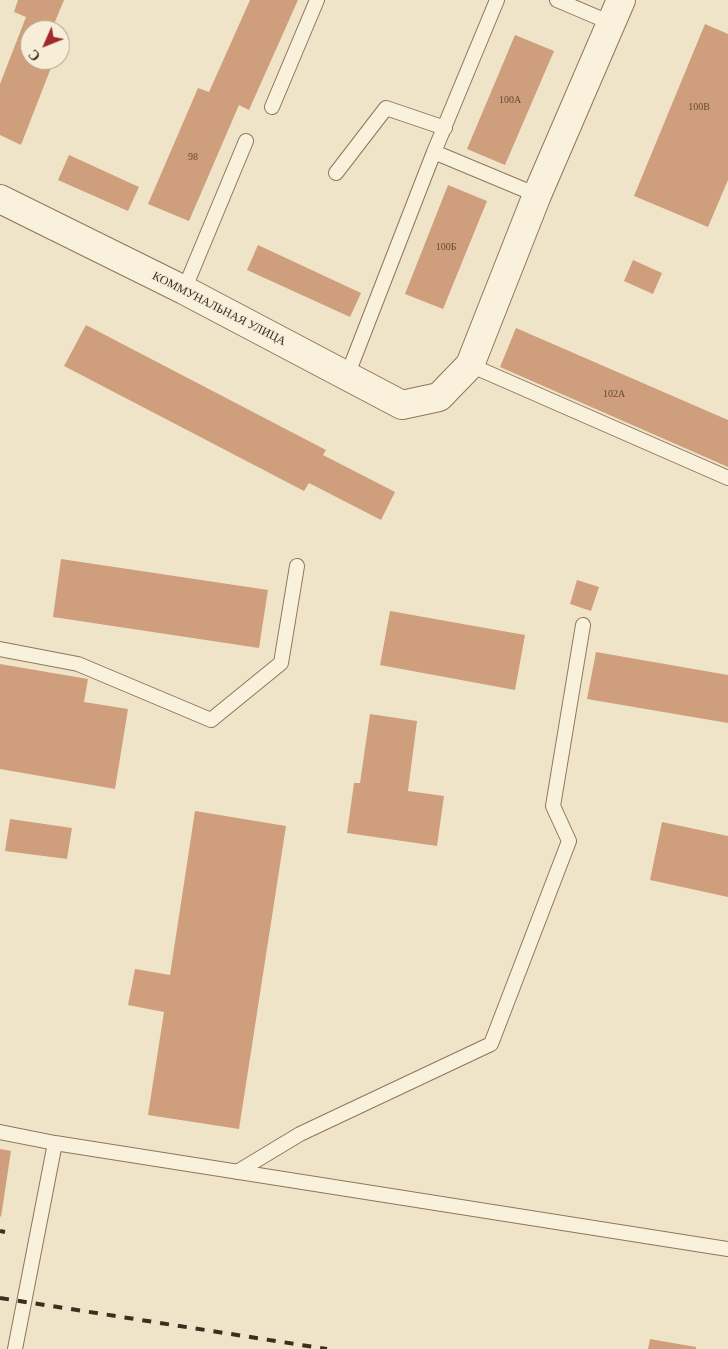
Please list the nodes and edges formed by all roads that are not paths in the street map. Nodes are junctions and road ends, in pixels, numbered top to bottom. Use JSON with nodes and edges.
{"nodes":[{"id":1,"x":317,"y":0,"type":"edge"},
{"id":2,"x":497,"y":0,"type":"edge"},
{"id":3,"x":556,"y":0,"type":"edge"},
{"id":4,"x":616,"y":11,"type":"edge"},
{"id":5,"x":272,"y":107,"type":"dead end"},
{"id":6,"x":445,"y":128,"type":"junction"},
{"id":7,"x":246,"y":141,"type":"dead end"},
{"id":8,"x":434,"y":152,"type":"junction"},
{"id":9,"x":336,"y":173,"type":"dead end"},
{"id":10,"x":537,"y":195,"type":"junction"},
{"id":11,"x":0,"y":199,"type":"edge"},
{"id":12,"x":184,"y":290,"type":"junction"},
{"id":13,"x":470,"y":365,"type":"junction"},
{"id":14,"x":347,"y":376,"type":"junction"},
{"id":15,"x":728,"y":478,"type":"edge"},
{"id":16,"x":297,"y":566,"type":"dead end"},
{"id":17,"x":583,"y":625,"type":"dead end"},
{"id":18,"x":0,"y":649,"type":"edge"},
{"id":19,"x":0,"y":1132,"type":"edge"},
{"id":20,"x":55,"y":1143,"type":"junction"},
{"id":21,"x":237,"y":1172,"type":"junction"},
{"id":22,"x":728,"y":1249,"type":"edge"},
{"id":23,"x":15,"y":1349,"type":"edge"}],
"edges":[{"from":1,"to":5,"type":"lane"},
{"from":2,"to":6,"type":"lane"},
{"from":3,"to":4,"type":"lane"},
{"from":4,"to":10,"type":"street"},
{"from":6,"to":8,"type":"lane"},
{"from":6,"to":9,"type":"lane"},
{"from":7,"to":12,"type":"lane"},
{"from":8,"to":10,"type":"lane"},
{"from":8,"to":14,"type":"lane"},
{"from":10,"to":13,"type":"street"},
{"from":11,"to":12,"type":"street","name":"КОММУНАЛЬНАЯ УЛИЦА"},
{"from":12,"to":14,"type":"street","name":"КОММУНАЛЬНАЯ УЛИЦА"},
{"from":13,"to":14,"type":"street","name":"КОММУНАЛЬНАЯ УЛИЦА"},
{"from":13,"to":15,"type":"lane"},
{"from":16,"to":18,"type":"lane"},
{"from":17,"to":21,"type":"lane"},
{"from":19,"to":20,"type":"lane"},
{"from":20,"to":21,"type":"lane"},
{"from":20,"to":23,"type":"lane"},
{"from":21,"to":22,"type":"lane"}]}
